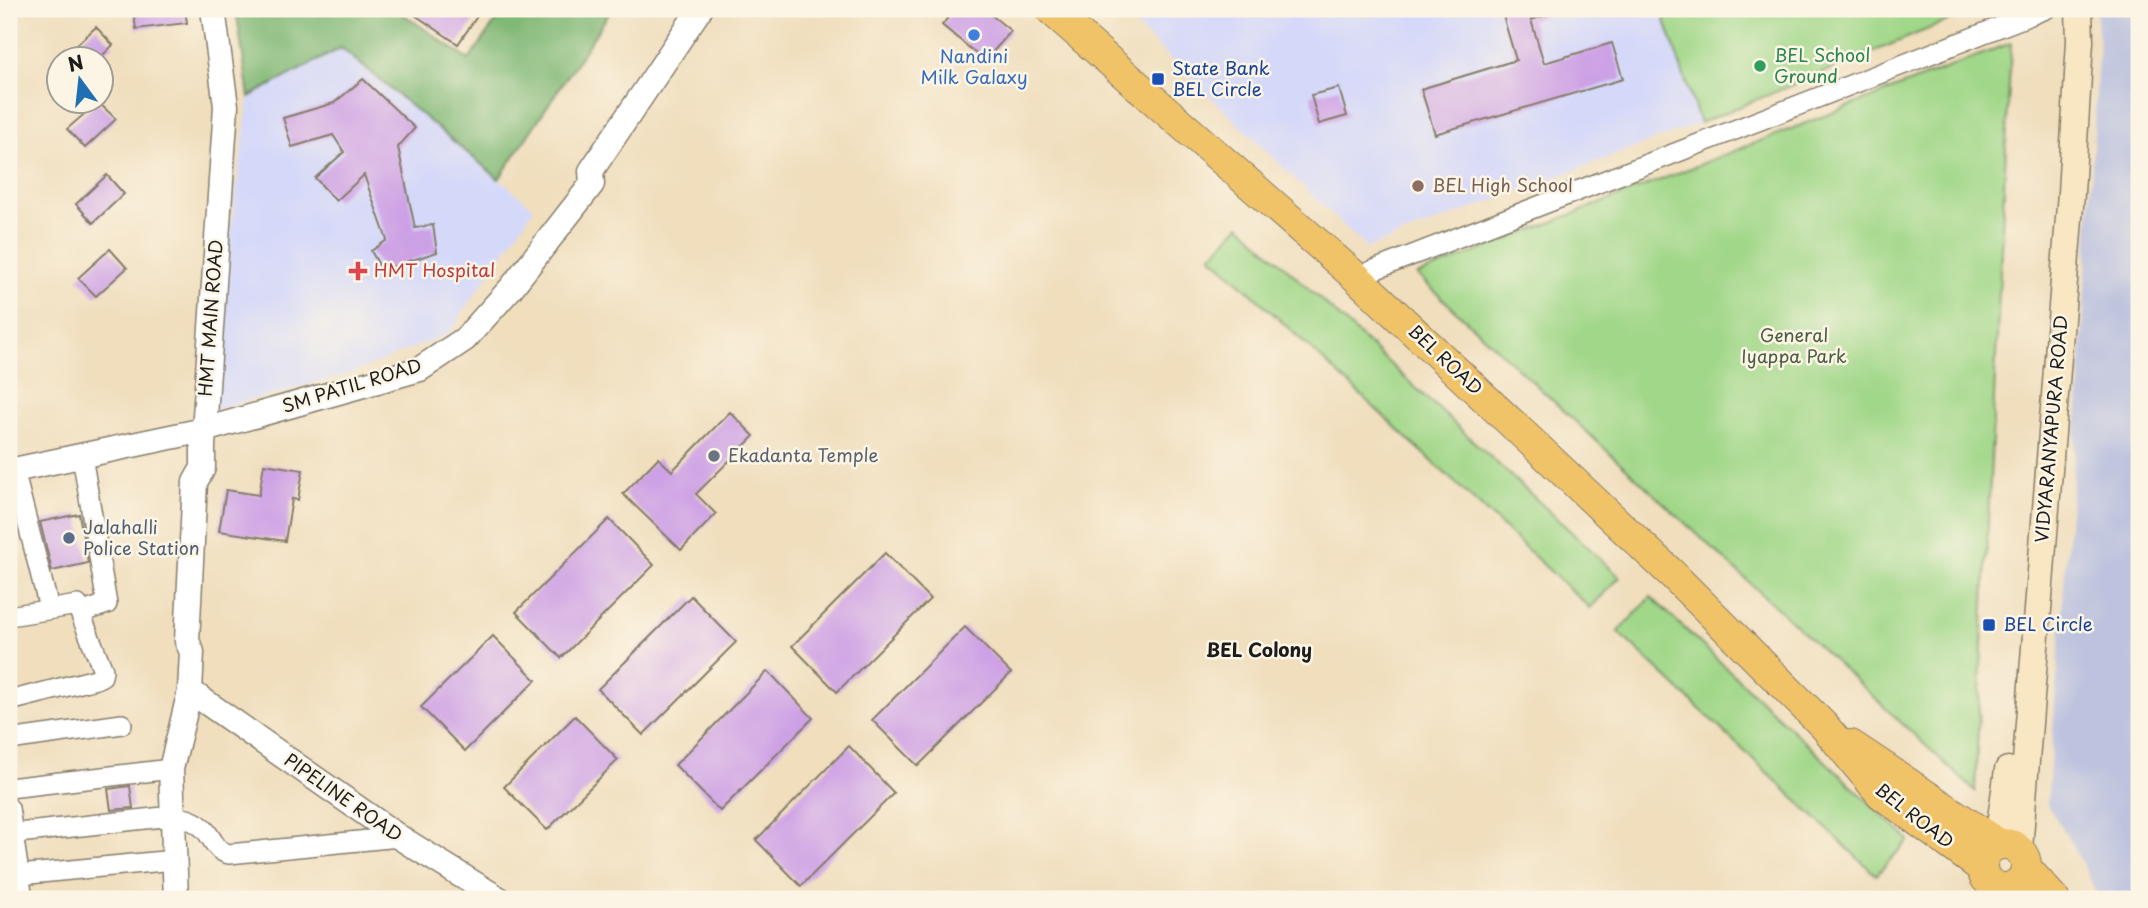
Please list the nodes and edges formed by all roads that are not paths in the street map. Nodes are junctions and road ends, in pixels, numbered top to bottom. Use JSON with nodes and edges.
{"nodes":[{"id":1,"x":213,"y":9,"type":"edge"},
{"id":2,"x":700,"y":9,"type":"edge"},
{"id":3,"x":715,"y":9,"type":"edge"},
{"id":4,"x":1050,"y":9,"type":"edge"},
{"id":5,"x":2046,"y":9,"type":"edge"},
{"id":6,"x":2062,"y":9,"type":"edge"},
{"id":7,"x":2079,"y":9,"type":"edge"},
{"id":8,"x":592,"y":184,"type":"junction"},
{"id":9,"x":1356,"y":277,"type":"junction"},
{"id":10,"x":204,"y":430,"type":"junction"},
{"id":11,"x":82,"y":456,"type":"junction"},
{"id":12,"x":11,"y":470,"type":"edge"},
{"id":13,"x":49,"y":608,"type":"junction"},
{"id":14,"x":80,"y":613,"type":"junction"},
{"id":15,"x":9,"y":616,"type":"edge"},
{"id":16,"x":190,"y":691,"type":"junction"},
{"id":17,"x":9,"y":701,"type":"edge"},
{"id":18,"x":122,"y":724,"type":"dead end"},
{"id":19,"x":9,"y":740,"type":"edge"},
{"id":20,"x":171,"y":769,"type":"junction"},
{"id":21,"x":9,"y":788,"type":"edge"},
{"id":22,"x":9,"y":808,"type":"edge"},
{"id":23,"x":173,"y":816,"type":"junction"},
{"id":24,"x":11,"y":833,"type":"edge"},
{"id":25,"x":399,"y":837,"type":"junction"},
{"id":26,"x":2007,"y":855,"type":"junction"},
{"id":27,"x":174,"y":860,"type":"junction"},
{"id":28,"x":14,"y":875,"type":"edge"},
{"id":29,"x":2008,"y":894,"type":"edge"},
{"id":30,"x":23,"y":899,"type":"edge"},
{"id":31,"x":176,"y":899,"type":"edge"},
{"id":32,"x":499,"y":899,"type":"edge"},
{"id":33,"x":2054,"y":899,"type":"edge"}],
"edges":[{"from":1,"to":10,"type":"street","name":"HMT MAIN ROAD"},
{"from":2,"to":8,"type":"street","name":"SM PATIL ROAD"},
{"from":3,"to":8,"type":"street"},
{"from":4,"to":9,"type":"main road","name":"BEL ROAD"},
{"from":5,"to":9,"type":"street"},
{"from":6,"to":26,"type":"main road","name":"VIDYARANYAPURA ROAD"},
{"from":7,"to":26,"type":"main road","name":"VIDYARANYAPURA ROAD"},
{"from":8,"to":10,"type":"street","name":"SM PATIL ROAD"},
{"from":9,"to":26,"type":"main road","name":"BEL ROAD"},
{"from":10,"to":11,"type":"street"},
{"from":10,"to":16,"type":"street","name":"HMT MAIN ROAD"},
{"from":11,"to":12,"type":"street"},
{"from":11,"to":14,"type":"street"},
{"from":12,"to":13,"type":"street"},
{"from":13,"to":14,"type":"street"},
{"from":13,"to":15,"type":"street"},
{"from":14,"to":17,"type":"street"},
{"from":16,"to":20,"type":"street","name":"HMT MAIN ROAD"},
{"from":16,"to":25,"type":"street","name":"PIPELINE ROAD"},
{"from":18,"to":19,"type":"street"},
{"from":20,"to":21,"type":"street"},
{"from":20,"to":23,"type":"street","name":"HMT MAIN ROAD"},
{"from":22,"to":24,"type":"street"},
{"from":23,"to":24,"type":"street"},
{"from":23,"to":25,"type":"street"},
{"from":23,"to":27,"type":"street","name":"HMT MAIN ROAD"},
{"from":24,"to":28,"type":"street"},
{"from":25,"to":32,"type":"street","name":"PIPELINE ROAD"},
{"from":26,"to":29,"type":"main road"},
{"from":26,"to":33,"type":"main road","name":"BEL ROAD"},
{"from":27,"to":28,"type":"street"},
{"from":27,"to":31,"type":"street","name":"HMT MAIN ROAD"},
{"from":28,"to":30,"type":"street"}]}
